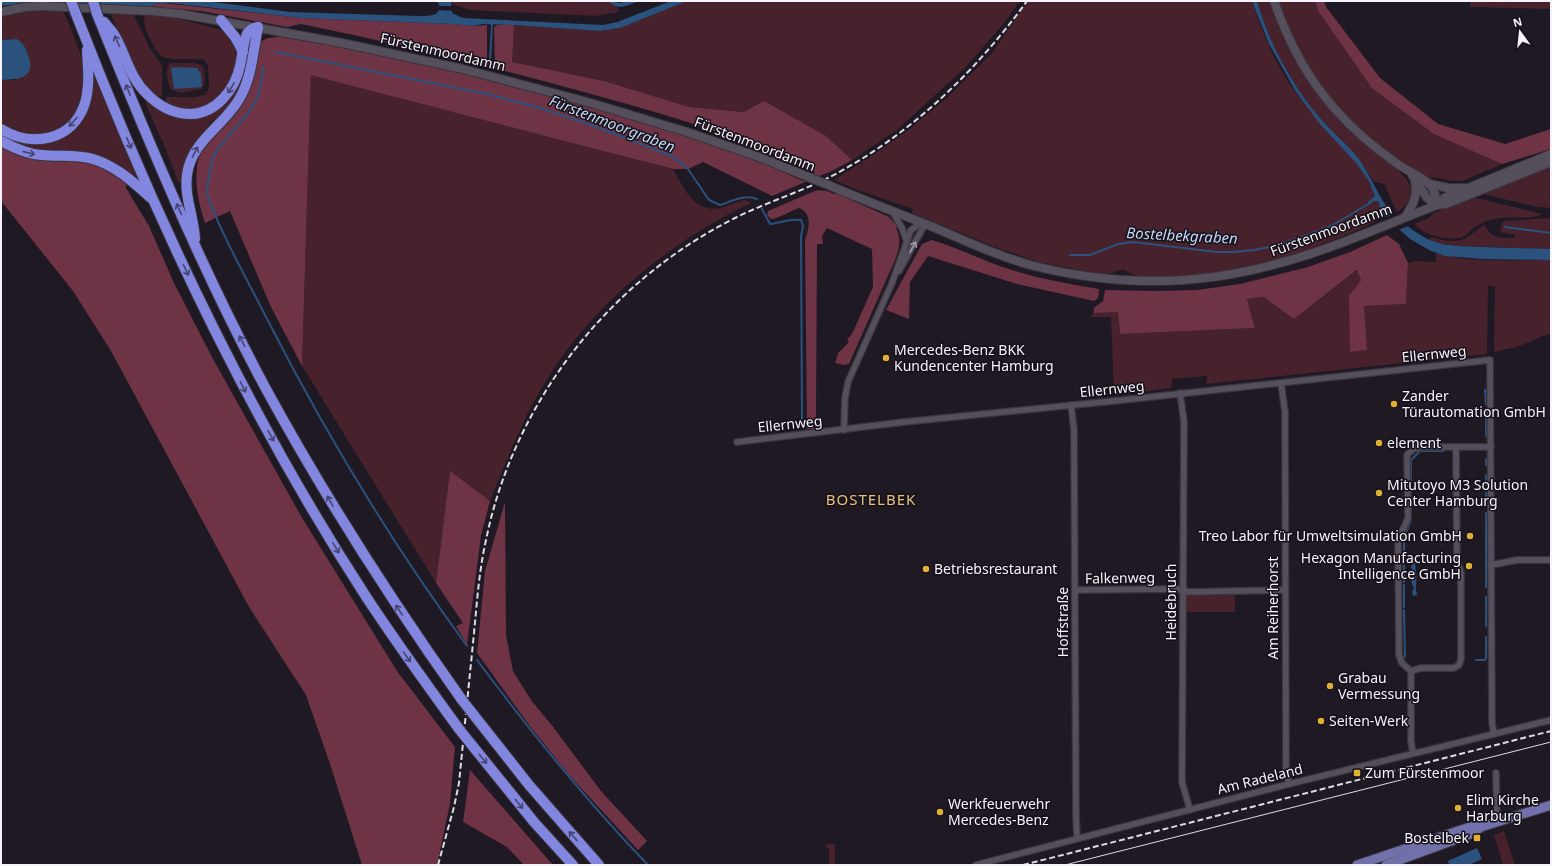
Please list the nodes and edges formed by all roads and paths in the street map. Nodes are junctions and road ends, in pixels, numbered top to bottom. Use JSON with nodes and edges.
{"nodes":[{"id":1,"x":71,"y":1,"type":"edge"},
{"id":2,"x":92,"y":1,"type":"edge"},
{"id":3,"x":1274,"y":1,"type":"edge"},
{"id":4,"x":1,"y":12,"type":"edge"},
{"id":5,"x":97,"y":14,"type":"junction"},
{"id":6,"x":221,"y":20,"type":"junction"},
{"id":7,"x":258,"y":27,"type":"junction"},
{"id":8,"x":87,"y":42,"type":"junction"},
{"id":9,"x":243,"y":52,"type":"junction"},
{"id":10,"x":1,"y":129,"type":"edge"},
{"id":11,"x":1,"y":141,"type":"edge"},
{"id":12,"x":1551,"y":154,"type":"edge"},
{"id":13,"x":1551,"y":162,"type":"edge"},
{"id":14,"x":1412,"y":176,"type":"junction"},
{"id":15,"x":1430,"y":184,"type":"junction"},
{"id":16,"x":1470,"y":188,"type":"junction"},
{"id":17,"x":152,"y":199,"type":"junction"},
{"id":18,"x":1437,"y":205,"type":"junction"},
{"id":19,"x":1416,"y":209,"type":"junction"},
{"id":20,"x":892,"y":211,"type":"junction"},
{"id":21,"x":926,"y":224,"type":"junction"},
{"id":22,"x":907,"y":242,"type":"junction"},
{"id":23,"x":196,"y":245,"type":"junction"},
{"id":24,"x":892,"y":284,"type":"junction"},
{"id":25,"x":1281,"y":383,"type":"junction"},
{"id":26,"x":1180,"y":393,"type":"junction"},
{"id":27,"x":1071,"y":406,"type":"junction"},
{"id":28,"x":844,"y":430,"type":"junction"},
{"id":29,"x":737,"y":442,"type":"dead end"},
{"id":30,"x":1456,"y":447,"type":"junction"},
{"id":31,"x":1491,"y":447,"type":"junction"},
{"id":32,"x":1551,"y":560,"type":"edge"},
{"id":33,"x":1491,"y":565,"type":"junction"},
{"id":34,"x":1075,"y":590,"type":"junction"},
{"id":35,"x":1285,"y":590,"type":"junction"},
{"id":36,"x":1183,"y":591,"type":"junction"},
{"id":37,"x":1411,"y":671,"type":"junction"},
{"id":38,"x":1551,"y":720,"type":"edge"},
{"id":39,"x":1494,"y":734,"type":"junction"},
{"id":40,"x":1413,"y":753,"type":"junction"},
{"id":41,"x":1496,"y":773,"type":"dead end"},
{"id":42,"x":1289,"y":784,"type":"junction"},
{"id":43,"x":1551,"y":805,"type":"edge"},
{"id":44,"x":1190,"y":810,"type":"junction"},
{"id":45,"x":1497,"y":821,"type":"junction"},
{"id":46,"x":1481,"y":827,"type":"junction"},
{"id":47,"x":1078,"y":838,"type":"junction"},
{"id":48,"x":572,"y":865,"type":"edge"},
{"id":49,"x":599,"y":865,"type":"edge"},
{"id":50,"x":976,"y":865,"type":"edge"},
{"id":51,"x":1357,"y":865,"type":"edge"},
{"id":52,"x":1386,"y":865,"type":"edge"}],
"edges":[{"from":1,"to":8,"type":"highway","bridge":true},
{"from":2,"to":5,"type":"highway","bridge":true},
{"from":3,"to":14,"type":"main road"},
{"from":4,"to":6,"type":"main road","name":"Fürstenmoordamm"},
{"from":9,"to":5,"type":"highway","one_way":true},
{"from":23,"to":5,"type":"highway","one_way":true},
{"from":6,"to":7,"type":"main road","name":"Fürstenmoordamm"},
{"from":6,"to":9,"type":"highway"},
{"from":7,"to":9,"type":"highway"},
{"from":7,"to":20,"type":"main road","name":"Fürstenmoordamm","bridge":true},
{"from":23,"to":7,"type":"highway","one_way":true},
{"from":8,"to":10,"type":"highway","one_way":true},
{"from":8,"to":17,"type":"highway","one_way":true},
{"from":11,"to":17,"type":"highway","one_way":true},
{"from":12,"to":16,"type":"main road","name":"Fürstenmoordamm"},
{"from":13,"to":18,"type":"main road","name":"Fürstenmoordamm"},
{"from":14,"to":15,"type":"main road"},
{"from":14,"to":18,"type":"main road"},
{"from":14,"to":19,"type":"main road"},
{"from":15,"to":16,"type":"main road"},
{"from":15,"to":18,"type":"main road"},
{"from":16,"to":18,"type":"main road","name":"Fürstenmoordamm"},
{"from":17,"to":48,"type":"highway","one_way":true,"bridge":true},
{"from":18,"to":19,"type":"main road","name":"Fürstenmoordamm"},
{"from":19,"to":21,"type":"main road","name":"Fürstenmoordamm"},
{"from":20,"to":21,"type":"main road","name":"Fürstenmoordamm"},
{"from":20,"to":22,"type":"street"},
{"from":21,"to":22,"type":"street"},
{"from":24,"to":21,"type":"street","one_way":true},
{"from":22,"to":24,"type":"street"},
{"from":49,"to":23,"type":"highway","one_way":true,"bridge":true},
{"from":24,"to":28,"type":"street"},
{"from":25,"to":26,"type":"street","name":"Ellernweg"},
{"from":25,"to":31,"type":"street","name":"Ellernweg"},
{"from":25,"to":35,"type":"street","name":"Am Reiherhorst"},
{"from":26,"to":27,"type":"street","name":"Ellernweg"},
{"from":26,"to":36,"type":"street","name":"Heidebruch"},
{"from":27,"to":28,"type":"street","name":"Ellernweg"},
{"from":27,"to":34,"type":"street","name":"Hoffstraße"},
{"from":28,"to":29,"type":"street","name":"Ellernweg"},
{"from":30,"to":31,"type":"street"},
{"from":30,"to":37,"type":"street"},
{"from":30,"to":37,"type":"street"},
{"from":31,"to":33,"type":"street"},
{"from":32,"to":33,"type":"street"},
{"from":33,"to":39,"type":"street"},
{"from":34,"to":36,"type":"street","name":"Falkenweg"},
{"from":34,"to":47,"type":"street","name":"Hoffstraße"},
{"from":35,"to":36,"type":"street","name":"Falkenweg"},
{"from":35,"to":42,"type":"street","name":"Am Reiherhorst"},
{"from":36,"to":44,"type":"street","name":"Heidebruch"},
{"from":37,"to":40,"type":"street"},
{"from":38,"to":39,"type":"street","name":"Am Radeland"},
{"from":39,"to":40,"type":"street","name":"Am Radeland"},
{"from":40,"to":42,"type":"street","name":"Am Radeland"},
{"from":41,"to":45,"type":"street"},
{"from":42,"to":44,"type":"street","name":"Am Radeland"},
{"from":43,"to":45,"type":"main road"},
{"from":44,"to":47,"type":"street","name":"Am Radeland"},
{"from":45,"to":46,"type":"main road"},
{"from":46,"to":51,"type":"main road"},
{"from":46,"to":52,"type":"main road"},
{"from":47,"to":50,"type":"street","name":"Am Radeland"}]}
